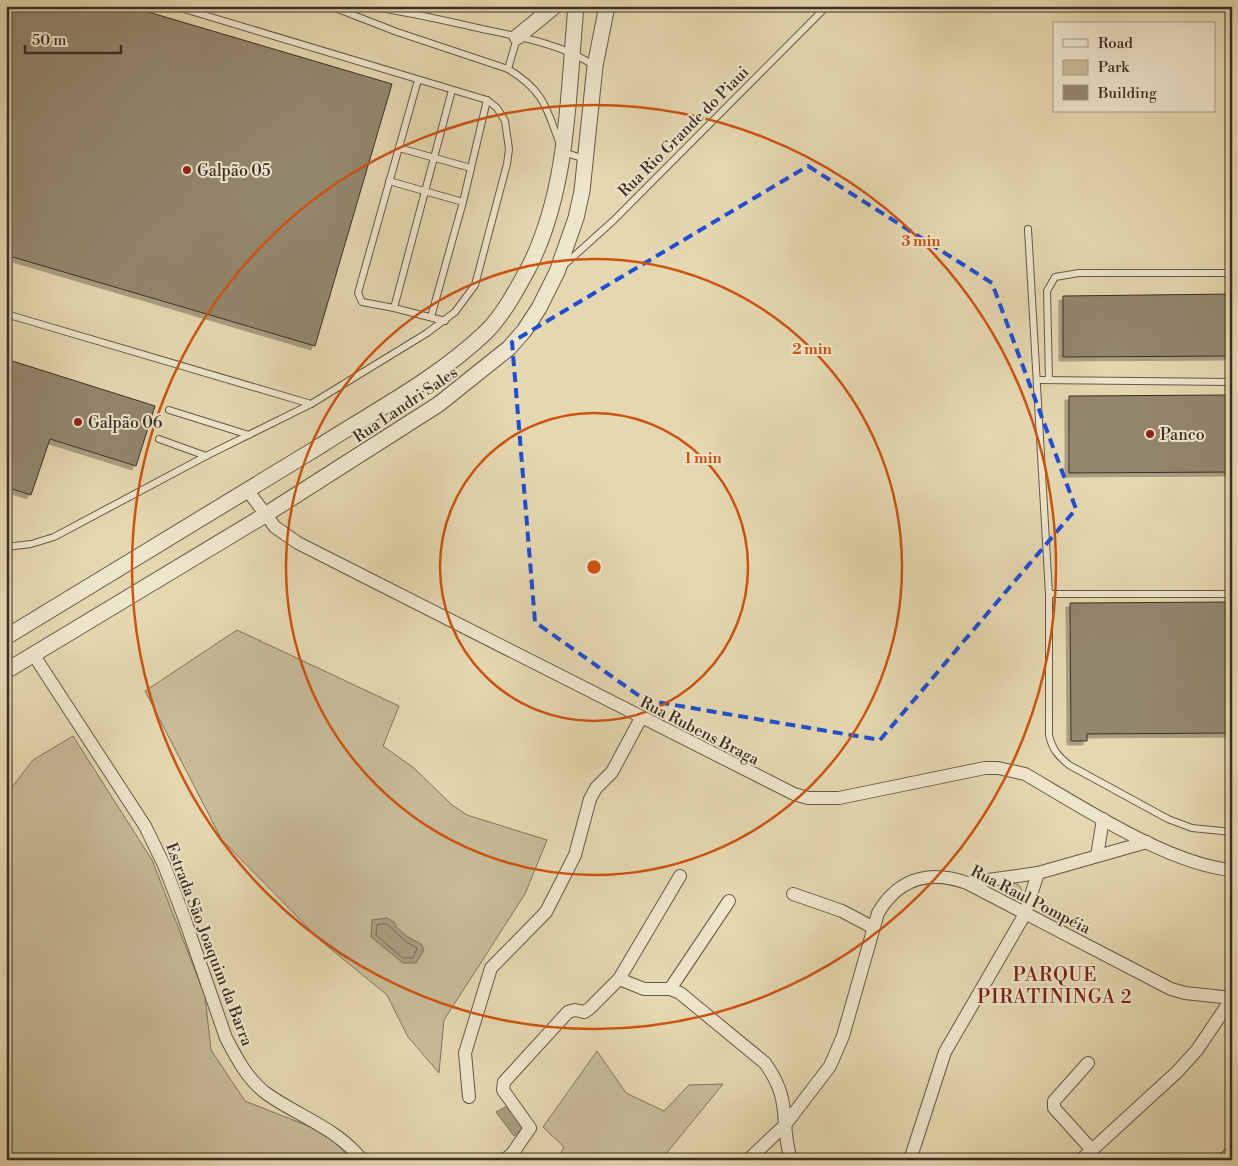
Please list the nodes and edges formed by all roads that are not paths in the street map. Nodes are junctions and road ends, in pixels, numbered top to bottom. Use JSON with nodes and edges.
{"nodes":[{"id":1,"x":174,"y":6,"type":"edge"},
{"id":2,"x":330,"y":6,"type":"edge"},
{"id":3,"x":365,"y":6,"type":"edge"},
{"id":4,"x":555,"y":6,"type":"edge"},
{"id":5,"x":576,"y":6,"type":"edge"},
{"id":6,"x":607,"y":6,"type":"edge"},
{"id":7,"x":827,"y":6,"type":"edge"},
{"id":8,"x":517,"y":36,"type":"junction"},
{"id":9,"x":572,"y":52,"type":"junction"},
{"id":10,"x":595,"y":66,"type":"junction"},
{"id":11,"x":508,"y":69,"type":"junction"},
{"id":12,"x":418,"y":80,"type":"junction"},
{"id":13,"x":452,"y":90,"type":"junction"},
{"id":14,"x":487,"y":100,"type":"junction"},
{"id":15,"x":399,"y":148,"type":"junction"},
{"id":16,"x":563,"y":152,"type":"junction"},
{"id":17,"x":434,"y":159,"type":"junction"},
{"id":18,"x":585,"y":160,"type":"junction"},
{"id":19,"x":471,"y":168,"type":"junction"},
{"id":20,"x":390,"y":181,"type":"junction"},
{"id":21,"x":425,"y":190,"type":"junction"},
{"id":22,"x":463,"y":202,"type":"junction"},
{"id":23,"x":1028,"y":229,"type":"dead end"},
{"id":24,"x":557,"y":272,"type":"junction"},
{"id":25,"x":1232,"y":273,"type":"edge"},
{"id":26,"x":394,"y":308,"type":"junction"},
{"id":27,"x":6,"y":314,"type":"edge"},
{"id":28,"x":431,"y":317,"type":"junction"},
{"id":29,"x":444,"y":321,"type":"junction"},
{"id":30,"x":1038,"y":380,"type":"junction"},
{"id":31,"x":1049,"y":380,"type":"junction"},
{"id":32,"x":1232,"y":382,"type":"edge"},
{"id":33,"x":311,"y":404,"type":"junction"},
{"id":34,"x":169,"y":410,"type":"dead end"},
{"id":35,"x":249,"y":435,"type":"junction"},
{"id":36,"x":160,"y":438,"type":"dead end"},
{"id":37,"x":206,"y":456,"type":"junction"},
{"id":38,"x":248,"y":491,"type":"junction"},
{"id":39,"x":265,"y":515,"type":"junction"},
{"id":40,"x":6,"y":547,"type":"edge"},
{"id":41,"x":1049,"y":594,"type":"junction"},
{"id":42,"x":1232,"y":594,"type":"edge"},
{"id":43,"x":6,"y":637,"type":"edge"},
{"id":44,"x":33,"y":654,"type":"junction"},
{"id":45,"x":6,"y":671,"type":"edge"},
{"id":46,"x":641,"y":718,"type":"junction"},
{"id":47,"x":1104,"y":819,"type":"junction"},
{"id":48,"x":1232,"y":832,"type":"edge"},
{"id":49,"x":1148,"y":842,"type":"junction"},
{"id":50,"x":1097,"y":856,"type":"junction"},
{"id":51,"x":1232,"y":870,"type":"edge"},
{"id":52,"x":1038,"y":873,"type":"junction"},
{"id":53,"x":680,"y":876,"type":"dead end"},
{"id":54,"x":967,"y":883,"type":"junction"},
{"id":55,"x":793,"y":894,"type":"dead end"},
{"id":56,"x":729,"y":902,"type":"dead end"},
{"id":57,"x":1025,"y":914,"type":"junction"},
{"id":58,"x":874,"y":928,"type":"junction"},
{"id":59,"x":620,"y":979,"type":"junction"},
{"id":60,"x":670,"y":989,"type":"junction"},
{"id":61,"x":1232,"y":998,"type":"edge"},
{"id":62,"x":1088,"y":1063,"type":"dead end"},
{"id":63,"x":470,"y":1097,"type":"dead end"},
{"id":64,"x":785,"y":1125,"type":"junction"},
{"id":65,"x":1092,"y":1150,"type":"junction"},
{"id":66,"x":1232,"y":1152,"type":"edge"},
{"id":67,"x":511,"y":1158,"type":"edge"},
{"id":68,"x":362,"y":1160,"type":"edge"},
{"id":69,"x":748,"y":1160,"type":"edge"},
{"id":70,"x":791,"y":1160,"type":"edge"},
{"id":71,"x":910,"y":1160,"type":"edge"},
{"id":72,"x":1081,"y":1160,"type":"edge"},
{"id":73,"x":1224,"y":1160,"type":"edge"}],
"edges":[{"from":1,"to":12,"type":"lane"},
{"from":2,"to":11,"type":"lane"},
{"from":3,"to":8,"type":"lane"},
{"from":4,"to":8,"type":"street"},
{"from":5,"to":9,"type":"street","name":"Rua Landri Sales"},
{"from":6,"to":10,"type":"street","name":"Rua Landri Sales"},
{"from":7,"to":24,"type":"lane","name":"Rua Rio Grande do Piaui"},
{"from":8,"to":9,"type":"lane"},
{"from":8,"to":11,"type":"lane"},
{"from":9,"to":10,"type":"lane"},
{"from":9,"to":16,"type":"street","name":"Rua Landri Sales"},
{"from":10,"to":18,"type":"street","name":"Rua Landri Sales"},
{"from":11,"to":16,"type":"lane"},
{"from":12,"to":13,"type":"lane"},
{"from":12,"to":15,"type":"lane"},
{"from":13,"to":14,"type":"lane"},
{"from":13,"to":17,"type":"lane"},
{"from":14,"to":19,"type":"lane"},
{"from":14,"to":29,"type":"lane"},
{"from":15,"to":17,"type":"lane"},
{"from":15,"to":20,"type":"lane"},
{"from":16,"to":18,"type":"lane"},
{"from":16,"to":38,"type":"street","name":"Rua Landri Sales"},
{"from":17,"to":19,"type":"lane"},
{"from":17,"to":21,"type":"lane"},
{"from":18,"to":24,"type":"street","name":"Rua Landri Sales"},
{"from":19,"to":22,"type":"lane"},
{"from":20,"to":21,"type":"lane"},
{"from":20,"to":26,"type":"lane"},
{"from":21,"to":22,"type":"lane"},
{"from":21,"to":26,"type":"lane"},
{"from":22,"to":28,"type":"lane"},
{"from":23,"to":30,"type":"lane"},
{"from":24,"to":39,"type":"street","name":"Rua Landri Sales"},
{"from":25,"to":31,"type":"lane"},
{"from":26,"to":28,"type":"lane"},
{"from":27,"to":33,"type":"lane"},
{"from":28,"to":29,"type":"lane"},
{"from":29,"to":33,"type":"lane"},
{"from":30,"to":31,"type":"lane"},
{"from":30,"to":41,"type":"lane"},
{"from":31,"to":32,"type":"lane"},
{"from":33,"to":35,"type":"lane"},
{"from":34,"to":35,"type":"lane"},
{"from":35,"to":37,"type":"lane"},
{"from":36,"to":37,"type":"lane"},
{"from":37,"to":40,"type":"lane"},
{"from":38,"to":39,"type":"street","name":"Rua Rubens Braga"},
{"from":38,"to":43,"type":"street","name":"Rua Landri Sales"},
{"from":39,"to":44,"type":"street","name":"Rua Landri Sales"},
{"from":39,"to":46,"type":"street","name":"Rua Rubens Braga"},
{"from":41,"to":42,"type":"lane"},
{"from":41,"to":48,"type":"lane"},
{"from":44,"to":45,"type":"street","name":"Rua Landri Sales"},
{"from":44,"to":68,"type":"street","name":"Estrada São Joaquim da Barra"},
{"from":46,"to":47,"type":"street","name":"Rua Rubens Braga"},
{"from":46,"to":63,"type":"street"},
{"from":47,"to":49,"type":"street","name":"Rua Rubens Braga"},
{"from":47,"to":50,"type":"street"},
{"from":49,"to":50,"type":"street"},
{"from":49,"to":51,"type":"street","name":"Rua Rubens Braga"},
{"from":50,"to":52,"type":"street"},
{"from":52,"to":54,"type":"street"},
{"from":52,"to":57,"type":"street"},
{"from":53,"to":59,"type":"street"},
{"from":54,"to":57,"type":"street","name":"Rua Raul Pompéia"},
{"from":54,"to":58,"type":"street","name":"Rua Raul Pompéia"},
{"from":55,"to":58,"type":"street"},
{"from":56,"to":60,"type":"street"},
{"from":57,"to":61,"type":"street","name":"Rua Raul Pompéia"},
{"from":57,"to":71,"type":"street"},
{"from":58,"to":64,"type":"street","name":"Rua Raul Pompéia"},
{"from":59,"to":60,"type":"street"},
{"from":59,"to":67,"type":"street"},
{"from":60,"to":64,"type":"street"},
{"from":61,"to":65,"type":"street"},
{"from":62,"to":65,"type":"street"},
{"from":64,"to":69,"type":"street","name":"Rua Raul Pompéia"},
{"from":64,"to":70,"type":"street"},
{"from":65,"to":72,"type":"street"},
{"from":66,"to":73,"type":"street"}]}
